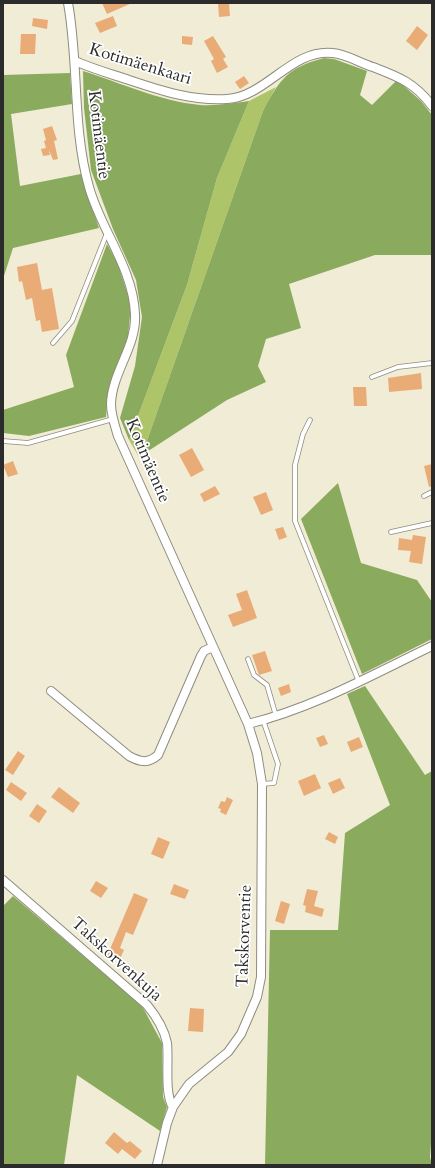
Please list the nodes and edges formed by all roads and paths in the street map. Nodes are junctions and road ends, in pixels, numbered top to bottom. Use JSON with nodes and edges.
{"nodes":[{"id":1,"x":68,"y":3,"type":"edge"},
{"id":2,"x":75,"y":61,"type":"junction"},
{"id":3,"x":432,"y":106,"type":"edge"},
{"id":4,"x":107,"y":233,"type":"junction"},
{"id":5,"x":53,"y":344,"type":"dead end"},
{"id":6,"x":432,"y":363,"type":"edge"},
{"id":7,"x":372,"y":377,"type":"dead end"},
{"id":8,"x":113,"y":420,"type":"junction"},
{"id":9,"x":310,"y":420,"type":"dead end"},
{"id":10,"x":3,"y":441,"type":"edge"},
{"id":11,"x":432,"y":492,"type":"edge"},
{"id":12,"x":424,"y":496,"type":"dead end"},
{"id":13,"x":432,"y":523,"type":"edge"},
{"id":14,"x":391,"y":532,"type":"dead end"},
{"id":15,"x":432,"y":646,"type":"edge"},
{"id":16,"x":213,"y":647,"type":"junction"},
{"id":17,"x":248,"y":659,"type":"dead end"},
{"id":18,"x":359,"y":682,"type":"junction"},
{"id":19,"x":51,"y":691,"type":"dead end"},
{"id":20,"x":276,"y":716,"type":"junction"},
{"id":21,"x":264,"y":720,"type":"junction"},
{"id":22,"x":248,"y":724,"type":"junction"},
{"id":23,"x":262,"y":784,"type":"junction"},
{"id":24,"x":3,"y":880,"type":"edge"},
{"id":25,"x":173,"y":1107,"type":"junction"},
{"id":26,"x":157,"y":1165,"type":"edge"}],
"edges":[{"from":1,"to":2,"type":"street","name":"Kotimäentie"},
{"from":2,"to":3,"type":"street","name":"Kotimäenkaari"},
{"from":2,"to":4,"type":"street","name":"Kotimäentie"},
{"from":4,"to":5,"type":"lane"},
{"from":4,"to":8,"type":"street","name":"Kotimäentie"},
{"from":6,"to":7,"type":"lane"},
{"from":8,"to":10,"type":"lane"},
{"from":8,"to":16,"type":"street","name":"Kotimäentie"},
{"from":9,"to":18,"type":"lane"},
{"from":11,"to":12,"type":"lane"},
{"from":13,"to":14,"type":"lane"},
{"from":15,"to":18,"type":"street"},
{"from":16,"to":19,"type":"street"},
{"from":16,"to":22,"type":"street","name":"Kotimäentie"},
{"from":17,"to":20,"type":"lane"},
{"from":18,"to":20,"type":"street"},
{"from":20,"to":21,"type":"street"},
{"from":21,"to":22,"type":"street"},
{"from":21,"to":23,"type":"lane"},
{"from":22,"to":23,"type":"street","name":"Takskorventie"},
{"from":23,"to":25,"type":"street","name":"Takskorventie"},
{"from":24,"to":25,"type":"street","name":"Takskorvenkuja"},
{"from":25,"to":26,"type":"street","name":"Takskorventie"}]}
